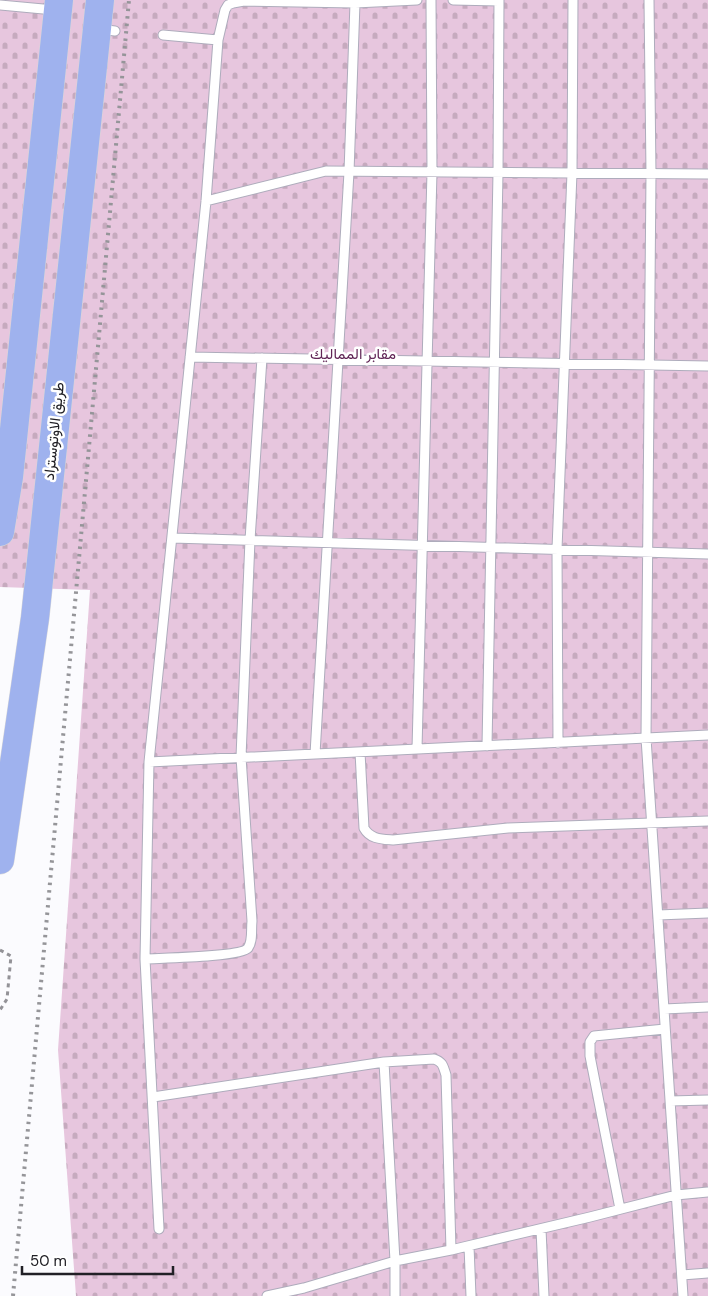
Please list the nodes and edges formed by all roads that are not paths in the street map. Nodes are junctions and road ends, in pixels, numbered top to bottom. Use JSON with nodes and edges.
{"nodes":[{"id":1,"x":100,"y":0,"type":"edge"},
{"id":2,"x":417,"y":0,"type":"edge"},
{"id":3,"x":430,"y":0,"type":"edge"},
{"id":4,"x":453,"y":0,"type":"edge"},
{"id":5,"x":573,"y":0,"type":"edge"},
{"id":6,"x":650,"y":0,"type":"edge"},
{"id":7,"x":499,"y":1,"type":"edge"},
{"id":8,"x":355,"y":2,"type":"edge"},
{"id":9,"x":0,"y":5,"type":"edge"},
{"id":10,"x":58,"y":5,"type":"edge"},
{"id":11,"x":163,"y":36,"type":"dead end"},
{"id":12,"x":218,"y":40,"type":"junction"},
{"id":13,"x":348,"y":172,"type":"junction"},
{"id":14,"x":432,"y":172,"type":"junction"},
{"id":15,"x":498,"y":173,"type":"junction"},
{"id":16,"x":572,"y":173,"type":"junction"},
{"id":17,"x":651,"y":174,"type":"junction"},
{"id":18,"x":708,"y":174,"type":"edge"},
{"id":19,"x":206,"y":201,"type":"junction"},
{"id":20,"x":190,"y":357,"type":"junction"},
{"id":21,"x":262,"y":358,"type":"junction"},
{"id":22,"x":338,"y":360,"type":"junction"},
{"id":23,"x":427,"y":362,"type":"junction"},
{"id":24,"x":494,"y":362,"type":"junction"},
{"id":25,"x":564,"y":364,"type":"junction"},
{"id":26,"x":650,"y":365,"type":"junction"},
{"id":27,"x":708,"y":366,"type":"edge"},
{"id":28,"x":4,"y":477,"type":"edge"},
{"id":29,"x":0,"y":532,"type":"edge"},
{"id":30,"x":172,"y":538,"type":"junction"},
{"id":31,"x":250,"y":540,"type":"junction"},
{"id":32,"x":328,"y":542,"type":"junction"},
{"id":33,"x":422,"y":545,"type":"junction"},
{"id":34,"x":491,"y":547,"type":"junction"},
{"id":35,"x":557,"y":549,"type":"junction"},
{"id":36,"x":648,"y":552,"type":"junction"},
{"id":37,"x":708,"y":554,"type":"edge"},
{"id":38,"x":708,"y":735,"type":"edge"},
{"id":39,"x":646,"y":738,"type":"junction"},
{"id":40,"x":558,"y":742,"type":"junction"},
{"id":41,"x":487,"y":746,"type":"junction"},
{"id":42,"x":417,"y":749,"type":"junction"},
{"id":43,"x":360,"y":752,"type":"junction"},
{"id":44,"x":316,"y":754,"type":"junction"},
{"id":45,"x":241,"y":757,"type":"junction"},
{"id":46,"x":148,"y":762,"type":"junction"},
{"id":47,"x":708,"y":821,"type":"edge"},
{"id":48,"x":652,"y":823,"type":"junction"},
{"id":49,"x":0,"y":860,"type":"edge"},
{"id":50,"x":708,"y":913,"type":"edge"},
{"id":51,"x":658,"y":915,"type":"junction"},
{"id":52,"x":145,"y":959,"type":"junction"},
{"id":53,"x":708,"y":1007,"type":"edge"},
{"id":54,"x":664,"y":1009,"type":"junction"},
{"id":55,"x":666,"y":1029,"type":"junction"},
{"id":56,"x":384,"y":1062,"type":"junction"},
{"id":57,"x":153,"y":1097,"type":"junction"},
{"id":58,"x":670,"y":1100,"type":"junction"},
{"id":59,"x":708,"y":1100,"type":"edge"},
{"id":60,"x":708,"y":1192,"type":"edge"},
{"id":61,"x":676,"y":1194,"type":"junction"},
{"id":62,"x":620,"y":1209,"type":"junction"},
{"id":63,"x":159,"y":1229,"type":"dead end"},
{"id":64,"x":541,"y":1229,"type":"junction"},
{"id":65,"x":469,"y":1246,"type":"junction"},
{"id":66,"x":451,"y":1250,"type":"junction"},
{"id":67,"x":395,"y":1262,"type":"junction"},
{"id":68,"x":708,"y":1274,"type":"edge"},
{"id":69,"x":682,"y":1275,"type":"junction"},
{"id":70,"x":267,"y":1296,"type":"edge"},
{"id":71,"x":395,"y":1296,"type":"edge"},
{"id":72,"x":471,"y":1296,"type":"edge"},
{"id":73,"x":544,"y":1296,"type":"edge"},
{"id":74,"x":683,"y":1296,"type":"edge"}],
"edges":[{"from":1,"to":49,"type":"highway","name":"طريق الاوتوستراد"},
{"from":2,"to":8,"type":"lane"},
{"from":3,"to":14,"type":"lane"},
{"from":4,"to":7,"type":"lane"},
{"from":5,"to":16,"type":"lane"},
{"from":6,"to":17,"type":"lane"},
{"from":7,"to":15,"type":"lane"},
{"from":8,"to":12,"type":"lane"},
{"from":8,"to":13,"type":"lane"},
{"from":9,"to":10,"type":"lane"},
{"from":10,"to":28,"type":"highway"},
{"from":11,"to":12,"type":"lane"},
{"from":12,"to":19,"type":"lane"},
{"from":13,"to":14,"type":"lane"},
{"from":13,"to":19,"type":"lane"},
{"from":13,"to":22,"type":"lane"},
{"from":14,"to":15,"type":"lane"},
{"from":14,"to":23,"type":"lane"},
{"from":15,"to":16,"type":"lane"},
{"from":15,"to":24,"type":"lane"},
{"from":16,"to":17,"type":"lane"},
{"from":16,"to":25,"type":"lane"},
{"from":17,"to":18,"type":"lane"},
{"from":17,"to":26,"type":"lane"},
{"from":19,"to":20,"type":"lane"},
{"from":20,"to":21,"type":"lane"},
{"from":20,"to":30,"type":"lane"},
{"from":21,"to":22,"type":"lane"},
{"from":21,"to":31,"type":"lane"},
{"from":22,"to":23,"type":"lane"},
{"from":22,"to":32,"type":"lane"},
{"from":23,"to":24,"type":"lane"},
{"from":23,"to":33,"type":"lane"},
{"from":24,"to":25,"type":"lane"},
{"from":24,"to":34,"type":"lane"},
{"from":25,"to":26,"type":"lane"},
{"from":25,"to":35,"type":"lane"},
{"from":26,"to":27,"type":"lane"},
{"from":26,"to":36,"type":"lane"},
{"from":28,"to":29,"type":"highway"},
{"from":30,"to":31,"type":"lane"},
{"from":30,"to":46,"type":"lane"},
{"from":31,"to":32,"type":"lane"},
{"from":31,"to":45,"type":"lane"},
{"from":32,"to":33,"type":"lane"},
{"from":32,"to":44,"type":"lane"},
{"from":33,"to":34,"type":"lane"},
{"from":33,"to":42,"type":"lane"},
{"from":34,"to":35,"type":"lane"},
{"from":34,"to":41,"type":"lane"},
{"from":35,"to":36,"type":"lane"},
{"from":35,"to":40,"type":"lane"},
{"from":36,"to":37,"type":"lane"},
{"from":36,"to":39,"type":"lane"},
{"from":38,"to":39,"type":"lane"},
{"from":39,"to":40,"type":"lane"},
{"from":39,"to":48,"type":"lane"},
{"from":40,"to":41,"type":"lane"},
{"from":41,"to":42,"type":"lane"},
{"from":42,"to":43,"type":"lane"},
{"from":43,"to":44,"type":"lane"},
{"from":43,"to":48,"type":"lane"},
{"from":44,"to":45,"type":"lane"},
{"from":45,"to":46,"type":"lane"},
{"from":45,"to":52,"type":"lane"},
{"from":46,"to":52,"type":"lane"},
{"from":47,"to":48,"type":"lane"},
{"from":48,"to":51,"type":"lane"},
{"from":50,"to":51,"type":"lane"},
{"from":51,"to":54,"type":"lane"},
{"from":52,"to":57,"type":"lane"},
{"from":53,"to":54,"type":"lane"},
{"from":54,"to":55,"type":"lane"},
{"from":55,"to":58,"type":"lane"},
{"from":55,"to":62,"type":"lane"},
{"from":56,"to":57,"type":"lane"},
{"from":56,"to":66,"type":"lane"},
{"from":56,"to":67,"type":"lane"},
{"from":57,"to":63,"type":"lane"},
{"from":58,"to":59,"type":"lane"},
{"from":58,"to":61,"type":"lane"},
{"from":60,"to":61,"type":"lane"},
{"from":61,"to":62,"type":"lane"},
{"from":61,"to":69,"type":"lane"},
{"from":62,"to":64,"type":"lane"},
{"from":64,"to":65,"type":"lane"},
{"from":64,"to":73,"type":"lane"},
{"from":65,"to":66,"type":"lane"},
{"from":65,"to":72,"type":"lane"},
{"from":66,"to":67,"type":"lane"},
{"from":67,"to":70,"type":"lane"},
{"from":67,"to":71,"type":"lane"},
{"from":68,"to":69,"type":"lane"},
{"from":69,"to":74,"type":"lane"}]}
